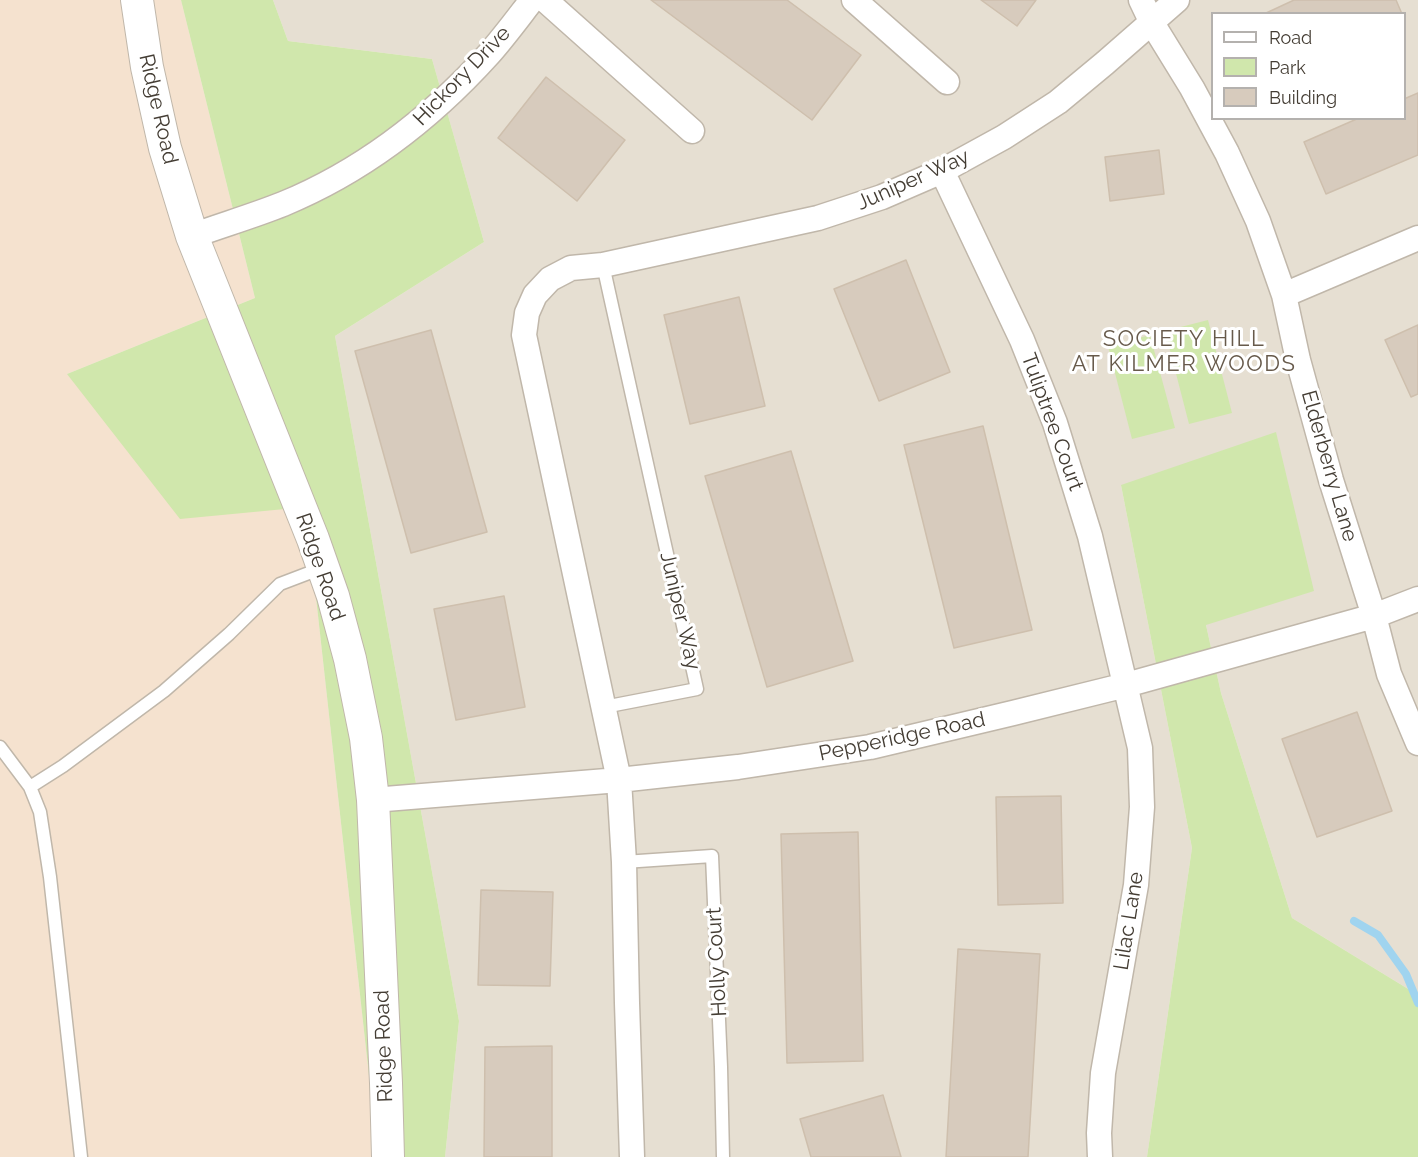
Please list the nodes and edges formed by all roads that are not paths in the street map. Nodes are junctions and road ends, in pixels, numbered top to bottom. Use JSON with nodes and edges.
{"nodes":[{"id":1,"x":137,"y":0,"type":"edge"},
{"id":2,"x":532,"y":0,"type":"edge"},
{"id":3,"x":546,"y":0,"type":"edge"},
{"id":4,"x":854,"y":0,"type":"edge"},
{"id":5,"x":1141,"y":0,"type":"edge"},
{"id":6,"x":1177,"y":0,"type":"edge"},
{"id":7,"x":1152,"y":23,"type":"junction"},
{"id":8,"x":948,"y":82,"type":"dead end"},
{"id":9,"x":692,"y":131,"type":"dead end"},
{"id":10,"x":942,"y":171,"type":"junction"},
{"id":11,"x":192,"y":236,"type":"junction"},
{"id":12,"x":1418,"y":238,"type":"edge"},
{"id":13,"x":603,"y":265,"type":"junction"},
{"id":14,"x":1284,"y":295,"type":"junction"},
{"id":15,"x":323,"y":568,"type":"junction"},
{"id":16,"x":1418,"y":599,"type":"edge"},
{"id":17,"x":1374,"y":616,"type":"junction"},
{"id":18,"x":1126,"y":685,"type":"junction"},
{"id":19,"x":604,"y":708,"type":"junction"},
{"id":20,"x":1418,"y":743,"type":"edge"},
{"id":21,"x":0,"y":747,"type":"edge"},
{"id":22,"x":619,"y":780,"type":"junction"},
{"id":23,"x":30,"y":787,"type":"junction"},
{"id":24,"x":373,"y":800,"type":"junction"},
{"id":25,"x":624,"y":862,"type":"junction"},
{"id":26,"x":81,"y":1157,"type":"edge"},
{"id":27,"x":388,"y":1157,"type":"edge"},
{"id":28,"x":632,"y":1157,"type":"edge"},
{"id":29,"x":723,"y":1157,"type":"edge"},
{"id":30,"x":1100,"y":1157,"type":"edge"}],
"edges":[{"from":1,"to":11,"type":"street","name":"Ridge Road"},
{"from":2,"to":11,"type":"street","name":"Hickory Drive"},
{"from":3,"to":9,"type":"street"},
{"from":4,"to":8,"type":"street"},
{"from":5,"to":7,"type":"street","name":"Elderberry Lane"},
{"from":6,"to":7,"type":"street","name":"Juniper Way"},
{"from":7,"to":10,"type":"street","name":"Juniper Way"},
{"from":7,"to":14,"type":"street","name":"Elderberry Lane"},
{"from":10,"to":13,"type":"street","name":"Juniper Way"},
{"from":10,"to":18,"type":"street","name":"Tuliptree Court"},
{"from":11,"to":15,"type":"street","name":"Ridge Road"},
{"from":12,"to":14,"type":"street"},
{"from":13,"to":19,"type":"street","name":"Juniper Way"},
{"from":13,"to":19,"type":"lane","name":"Juniper Way"},
{"from":14,"to":17,"type":"street","name":"Elderberry Lane"},
{"from":15,"to":23,"type":"lane"},
{"from":15,"to":24,"type":"street","name":"Ridge Road"},
{"from":16,"to":17,"type":"street","name":"Pepperidge Road"},
{"from":17,"to":18,"type":"street","name":"Pepperidge Road"},
{"from":17,"to":20,"type":"street","name":"Elderberry Lane"},
{"from":18,"to":22,"type":"street","name":"Pepperidge Road"},
{"from":18,"to":30,"type":"street","name":"Lilac Lane"},
{"from":19,"to":22,"type":"street","name":"Juniper Way"},
{"from":21,"to":23,"type":"lane"},
{"from":22,"to":24,"type":"street","name":"Pepperidge Road"},
{"from":22,"to":25,"type":"street"},
{"from":23,"to":26,"type":"lane"},
{"from":24,"to":27,"type":"street","name":"Ridge Road"},
{"from":25,"to":28,"type":"street"},
{"from":25,"to":29,"type":"lane","name":"Holly Court"}]}
